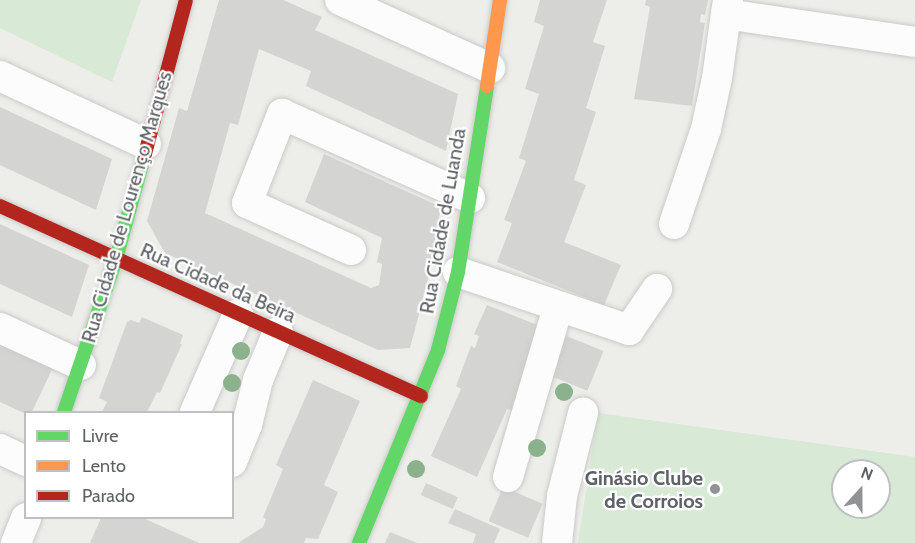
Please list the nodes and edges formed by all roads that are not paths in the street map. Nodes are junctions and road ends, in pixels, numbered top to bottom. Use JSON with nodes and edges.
{"nodes":[{"id":1,"x":186,"y":0,"type":"edge"},
{"id":2,"x":340,"y":0,"type":"edge"},
{"id":3,"x":500,"y":0,"type":"edge"},
{"id":4,"x":727,"y":7,"type":"edge"},
{"id":5,"x":915,"y":42,"type":"edge"},
{"id":6,"x":490,"y":68,"type":"junction"},
{"id":7,"x":0,"y":76,"type":"edge"},
{"id":8,"x":146,"y":144,"type":"junction"},
{"id":9,"x":470,"y":198,"type":"junction"},
{"id":10,"x":0,"y":206,"type":"edge"},
{"id":11,"x":674,"y":224,"type":"dead end"},
{"id":12,"x":351,"y":250,"type":"dead end"},
{"id":13,"x":116,"y":259,"type":"junction"},
{"id":14,"x":458,"y":272,"type":"junction"},
{"id":15,"x":657,"y":289,"type":"dead end"},
{"id":16,"x":558,"y":307,"type":"junction"},
{"id":17,"x":238,"y":314,"type":"junction"},
{"id":18,"x":0,"y":328,"type":"edge"},
{"id":19,"x":278,"y":332,"type":"junction"},
{"id":20,"x":81,"y":365,"type":"junction"},
{"id":21,"x":421,"y":396,"type":"junction"},
{"id":22,"x":64,"y":411,"type":"edge"},
{"id":23,"x":195,"y":411,"type":"edge"},
{"id":24,"x":583,"y":413,"type":"dead end"},
{"id":25,"x":0,"y":448,"type":"edge"},
{"id":26,"x":234,"y":457,"type":"edge"},
{"id":27,"x":24,"y":460,"type":"edge"},
{"id":28,"x":508,"y":477,"type":"dead end"},
{"id":29,"x":26,"y":519,"type":"edge"},
{"id":30,"x":16,"y":543,"type":"edge"},
{"id":31,"x":358,"y":543,"type":"edge"},
{"id":32,"x":557,"y":543,"type":"edge"}],
"edges":[{"from":1,"to":8,"type":"street","name":"Rua Cidade de Lourenço Marques"},
{"from":2,"to":6,"type":"street"},
{"from":3,"to":6,"type":"street","name":"Rua Cidade de Luanda"},
{"from":4,"to":5,"type":"street"},
{"from":4,"to":11,"type":"street"},
{"from":6,"to":9,"type":"street","name":"Rua Cidade de Luanda"},
{"from":7,"to":8,"type":"street"},
{"from":8,"to":13,"type":"street","name":"Rua Cidade de Lourenço Marques"},
{"from":9,"to":12,"type":"street"},
{"from":9,"to":14,"type":"street","name":"Rua Cidade de Luanda"},
{"from":10,"to":13,"type":"street","name":"Rua Cidade da Beira"},
{"from":13,"to":17,"type":"street","name":"Rua Cidade da Beira"},
{"from":13,"to":20,"type":"street","name":"Rua Cidade de Lourenço Marques"},
{"from":14,"to":16,"type":"street"},
{"from":14,"to":21,"type":"street","name":"Rua Cidade de Luanda"},
{"from":15,"to":16,"type":"street"},
{"from":16,"to":28,"type":"street"},
{"from":17,"to":19,"type":"street","name":"Rua Cidade da Beira"},
{"from":17,"to":23,"type":"street"},
{"from":18,"to":20,"type":"street"},
{"from":19,"to":21,"type":"street","name":"Rua Cidade da Beira"},
{"from":19,"to":26,"type":"street"},
{"from":20,"to":22,"type":"street","name":"Rua Cidade de Lourenço Marques"},
{"from":21,"to":31,"type":"street","name":"Rua Cidade de Luanda"},
{"from":24,"to":32,"type":"street"},
{"from":25,"to":27,"type":"street"},
{"from":29,"to":30,"type":"street"}]}
